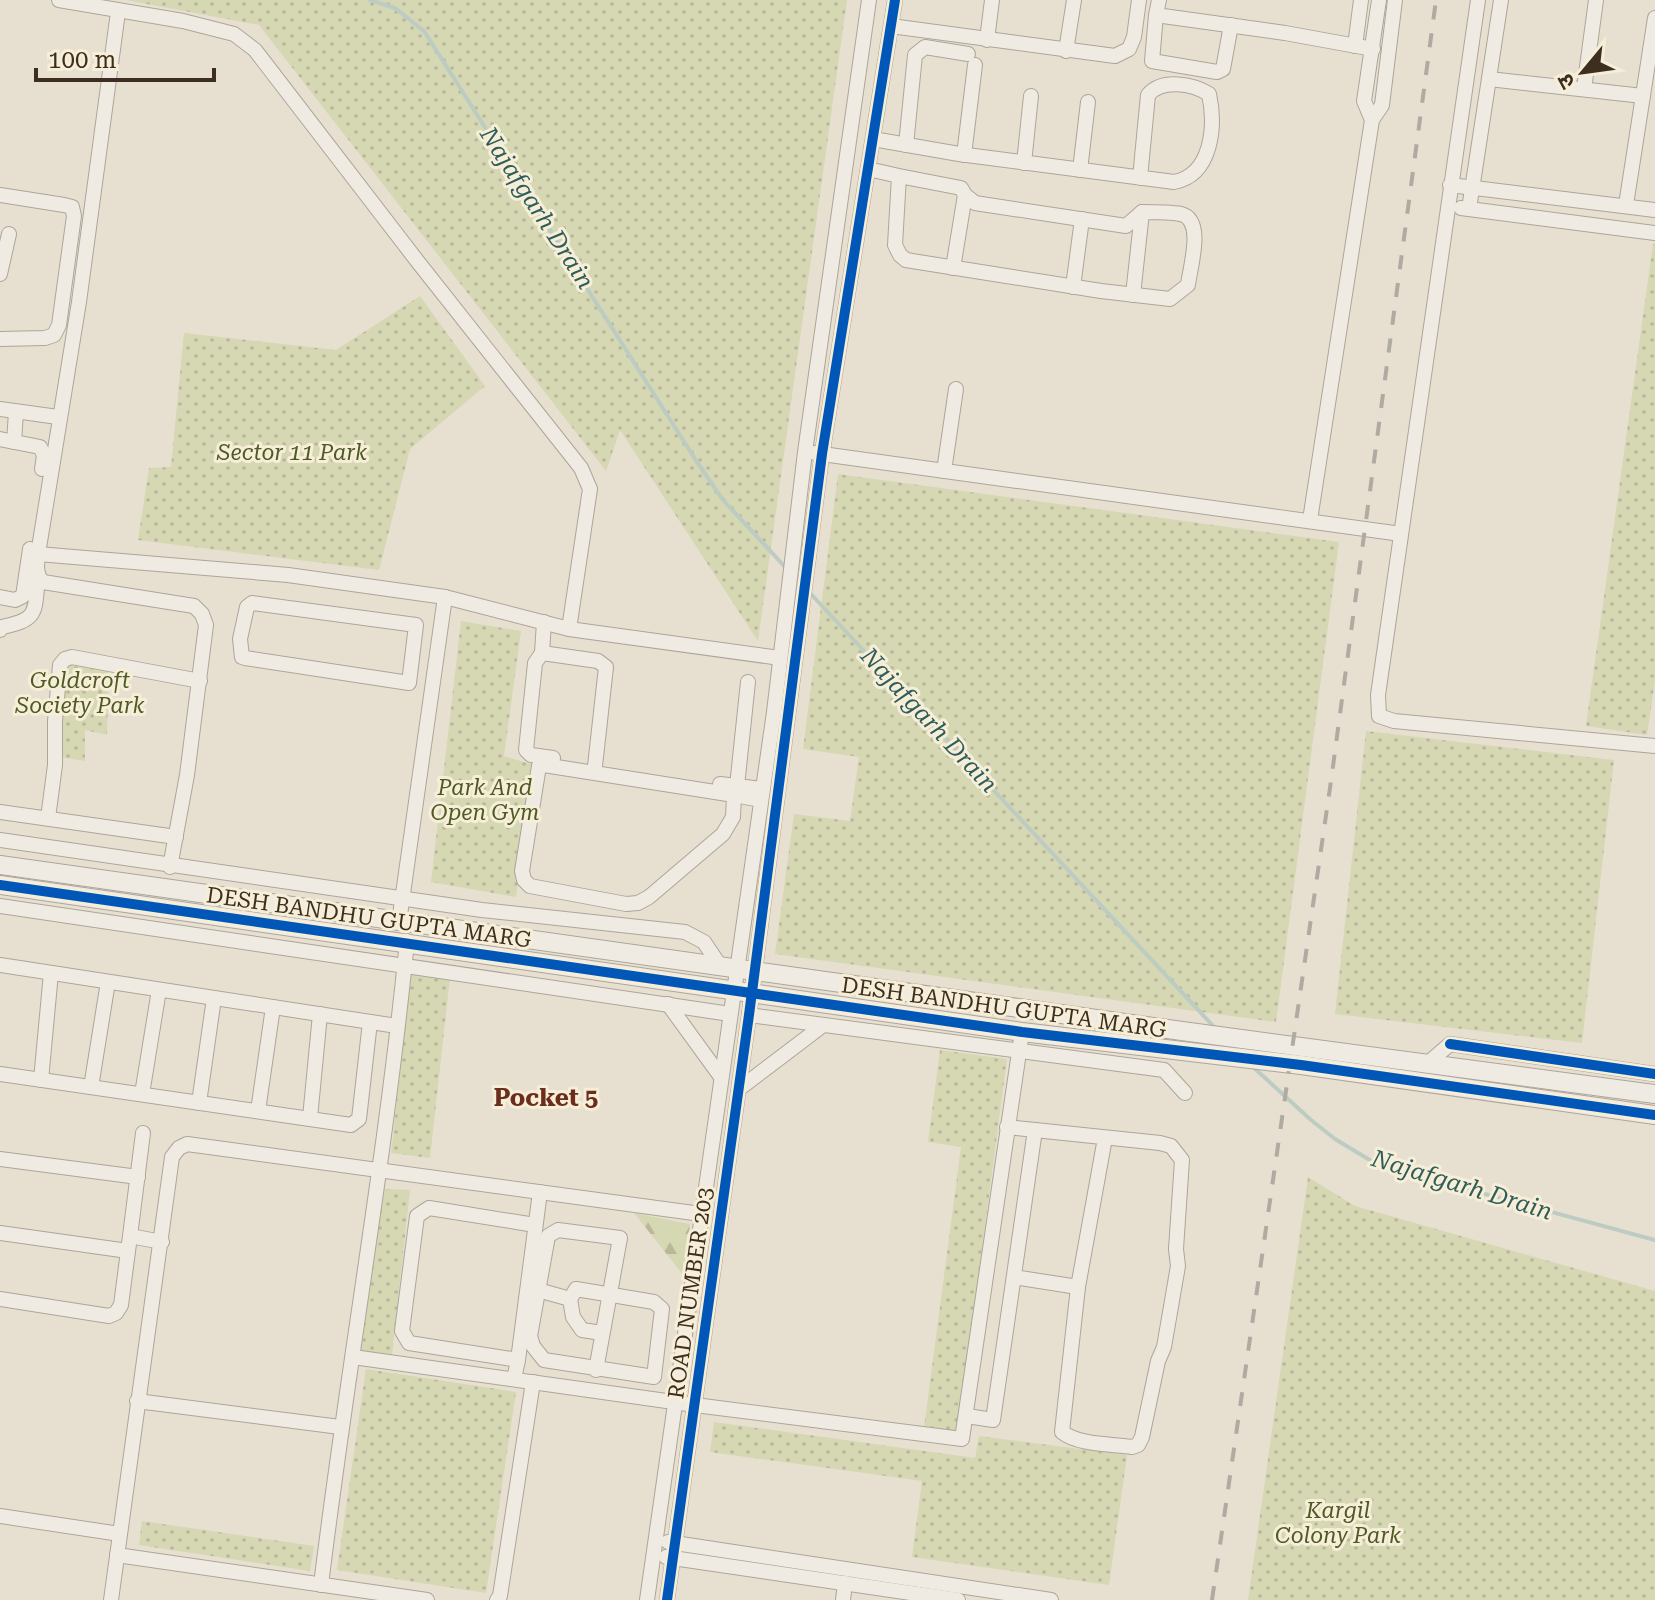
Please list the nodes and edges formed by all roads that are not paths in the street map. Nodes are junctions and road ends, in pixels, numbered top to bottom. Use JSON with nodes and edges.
{"nodes":[{"id":1,"x":59,"y":0,"type":"edge"},
{"id":2,"x":869,"y":0,"type":"edge"},
{"id":3,"x":895,"y":0,"type":"edge"},
{"id":4,"x":992,"y":0,"type":"edge"},
{"id":5,"x":1074,"y":0,"type":"edge"},
{"id":6,"x":1139,"y":0,"type":"edge"},
{"id":7,"x":1159,"y":0,"type":"edge"},
{"id":8,"x":1361,"y":0,"type":"edge"},
{"id":9,"x":1379,"y":0,"type":"edge"},
{"id":10,"x":1395,"y":0,"type":"edge"},
{"id":11,"x":1478,"y":0,"type":"edge"},
{"id":12,"x":1501,"y":0,"type":"edge"},
{"id":13,"x":1596,"y":0,"type":"edge"},
{"id":14,"x":118,"y":12,"type":"junction"},
{"id":15,"x":1156,"y":15,"type":"junction"},
{"id":16,"x":1655,"y":18,"type":"edge"},
{"id":17,"x":1231,"y":25,"type":"junction"},
{"id":18,"x":891,"y":26,"type":"junction"},
{"id":19,"x":987,"y":40,"type":"junction"},
{"id":20,"x":1355,"y":46,"type":"junction"},
{"id":21,"x":1373,"y":49,"type":"junction"},
{"id":22,"x":1066,"y":51,"type":"junction"},
{"id":23,"x":1489,"y":79,"type":"junction"},
{"id":24,"x":1584,"y":89,"type":"junction"},
{"id":25,"x":1031,"y":96,"type":"dead end"},
{"id":26,"x":1643,"y":96,"type":"junction"},
{"id":27,"x":1088,"y":102,"type":"dead end"},
{"id":28,"x":1372,"y":120,"type":"junction"},
{"id":29,"x":873,"y":139,"type":"junction"},
{"id":30,"x":906,"y":145,"type":"junction"},
{"id":31,"x":964,"y":155,"type":"junction"},
{"id":32,"x":1024,"y":163,"type":"junction"},
{"id":33,"x":868,"y":169,"type":"junction"},
{"id":34,"x":1080,"y":170,"type":"junction"},
{"id":35,"x":899,"y":176,"type":"junction"},
{"id":36,"x":1140,"y":178,"type":"junction"},
{"id":37,"x":1450,"y":185,"type":"junction"},
{"id":38,"x":1472,"y":188,"type":"junction"},
{"id":39,"x":0,"y":195,"type":"edge"},
{"id":40,"x":965,"y":195,"type":"junction"},
{"id":41,"x":1447,"y":205,"type":"junction"},
{"id":42,"x":1626,"y":205,"type":"junction"},
{"id":43,"x":1469,"y":209,"type":"junction"},
{"id":44,"x":1655,"y":210,"type":"edge"},
{"id":45,"x":1142,"y":212,"type":"junction"},
{"id":46,"x":1082,"y":219,"type":"junction"},
{"id":47,"x":1655,"y":233,"type":"edge"},
{"id":48,"x":9,"y":234,"type":"dead end"},
{"id":49,"x":3,"y":253,"type":"edge"},
{"id":50,"x":953,"y":268,"type":"junction"},
{"id":51,"x":0,"y":274,"type":"edge"},
{"id":52,"x":1073,"y":287,"type":"junction"},
{"id":53,"x":1133,"y":295,"type":"junction"},
{"id":54,"x":0,"y":339,"type":"edge"},
{"id":55,"x":956,"y":389,"type":"dead end"},
{"id":56,"x":0,"y":409,"type":"edge"},
{"id":57,"x":16,"y":412,"type":"junction"},
{"id":58,"x":58,"y":417,"type":"junction"},
{"id":59,"x":7,"y":440,"type":"edge"},
{"id":60,"x":805,"y":452,"type":"junction"},
{"id":61,"x":822,"y":454,"type":"junction"},
{"id":62,"x":944,"y":471,"type":"junction"},
{"id":63,"x":1310,"y":520,"type":"junction"},
{"id":64,"x":1401,"y":534,"type":"junction"},
{"id":65,"x":38,"y":554,"type":"junction"},
{"id":66,"x":38,"y":578,"type":"junction"},
{"id":67,"x":0,"y":597,"type":"edge"},
{"id":68,"x":445,"y":597,"type":"junction"},
{"id":69,"x":544,"y":622,"type":"junction"},
{"id":70,"x":416,"y":625,"type":"junction"},
{"id":71,"x":569,"y":629,"type":"junction"},
{"id":72,"x":0,"y":630,"type":"edge"},
{"id":73,"x":441,"y":632,"type":"junction"},
{"id":74,"x":542,"y":653,"type":"junction"},
{"id":75,"x":780,"y":658,"type":"junction"},
{"id":76,"x":200,"y":681,"type":"junction"},
{"id":77,"x":748,"y":682,"type":"dead end"},
{"id":78,"x":1655,"y":746,"type":"edge"},
{"id":79,"x":595,"y":766,"type":"junction"},
{"id":80,"x":735,"y":791,"type":"junction"},
{"id":81,"x":762,"y":794,"type":"junction"},
{"id":82,"x":0,"y":812,"type":"edge"},
{"id":83,"x":48,"y":818,"type":"junction"},
{"id":84,"x":176,"y":837,"type":"junction"},
{"id":85,"x":0,"y":840,"type":"edge"},
{"id":86,"x":0,"y":865,"type":"edge"},
{"id":87,"x":170,"y":867,"type":"junction"},
{"id":88,"x":0,"y":885,"type":"edge"},
{"id":89,"x":402,"y":899,"type":"junction"},
{"id":90,"x":0,"y":906,"type":"edge"},
{"id":91,"x":399,"y":922,"type":"junction"},
{"id":92,"x":407,"y":941,"type":"junction"},
{"id":93,"x":0,"y":965,"type":"edge"},
{"id":94,"x":404,"y":965,"type":"junction"},
{"id":95,"x":737,"y":969,"type":"junction"},
{"id":96,"x":0,"y":971,"type":"edge"},
{"id":97,"x":51,"y":973,"type":"junction"},
{"id":98,"x":108,"y":982,"type":"junction"},
{"id":99,"x":733,"y":988,"type":"junction"},
{"id":100,"x":159,"y":990,"type":"junction"},
{"id":101,"x":752,"y":991,"type":"junction"},
{"id":102,"x":214,"y":998,"type":"junction"},
{"id":103,"x":668,"y":1004,"type":"junction"},
{"id":104,"x":273,"y":1007,"type":"junction"},
{"id":105,"x":320,"y":1014,"type":"junction"},
{"id":106,"x":730,"y":1014,"type":"junction"},
{"id":107,"x":749,"y":1015,"type":"junction"},
{"id":108,"x":370,"y":1022,"type":"junction"},
{"id":109,"x":397,"y":1026,"type":"junction"},
{"id":110,"x":822,"y":1026,"type":"junction"},
{"id":111,"x":1020,"y":1040,"type":"junction"},
{"id":112,"x":1427,"y":1064,"type":"junction"},
{"id":113,"x":0,"y":1074,"type":"edge"},
{"id":114,"x":1655,"y":1074,"type":"edge"},
{"id":115,"x":721,"y":1077,"type":"junction"},
{"id":116,"x":41,"y":1080,"type":"junction"},
{"id":117,"x":91,"y":1087,"type":"junction"},
{"id":118,"x":739,"y":1089,"type":"junction"},
{"id":119,"x":1185,"y":1093,"type":"dead end"},
{"id":120,"x":142,"y":1094,"type":"junction"},
{"id":121,"x":1655,"y":1094,"type":"edge"},
{"id":122,"x":199,"y":1103,"type":"junction"},
{"id":123,"x":258,"y":1111,"type":"junction"},
{"id":124,"x":1655,"y":1115,"type":"edge"},
{"id":125,"x":310,"y":1118,"type":"junction"},
{"id":126,"x":1007,"y":1127,"type":"junction"},
{"id":127,"x":1035,"y":1130,"type":"junction"},
{"id":128,"x":143,"y":1133,"type":"dead end"},
{"id":129,"x":1105,"y":1138,"type":"junction"},
{"id":130,"x":0,"y":1159,"type":"edge"},
{"id":131,"x":378,"y":1170,"type":"junction"},
{"id":132,"x":138,"y":1177,"type":"junction"},
{"id":133,"x":540,"y":1192,"type":"junction"},
{"id":134,"x":701,"y":1214,"type":"junction"},
{"id":135,"x":535,"y":1225,"type":"junction"},
{"id":136,"x":0,"y":1233,"type":"edge"},
{"id":137,"x":162,"y":1242,"type":"junction"},
{"id":138,"x":129,"y":1244,"type":"junction"},
{"id":139,"x":1014,"y":1277,"type":"junction"},
{"id":140,"x":1078,"y":1287,"type":"junction"},
{"id":141,"x":538,"y":1290,"type":"junction"},
{"id":142,"x":609,"y":1294,"type":"junction"},
{"id":143,"x":0,"y":1299,"type":"edge"},
{"id":144,"x":570,"y":1299,"type":"junction"},
{"id":145,"x":602,"y":1333,"type":"junction"},
{"id":146,"x":353,"y":1357,"type":"junction"},
{"id":147,"x":518,"y":1360,"type":"junction"},
{"id":148,"x":596,"y":1370,"type":"junction"},
{"id":149,"x":654,"y":1377,"type":"junction"},
{"id":150,"x":514,"y":1379,"type":"junction"},
{"id":151,"x":678,"y":1381,"type":"junction"},
{"id":152,"x":533,"y":1382,"type":"junction"},
{"id":153,"x":137,"y":1401,"type":"junction"},
{"id":154,"x":675,"y":1401,"type":"junction"},
{"id":155,"x":695,"y":1405,"type":"junction"},
{"id":156,"x":967,"y":1416,"type":"junction"},
{"id":157,"x":340,"y":1427,"type":"junction"},
{"id":158,"x":0,"y":1516,"type":"edge"},
{"id":159,"x":120,"y":1534,"type":"junction"},
{"id":160,"x":656,"y":1540,"type":"junction"},
{"id":161,"x":674,"y":1551,"type":"junction"},
{"id":162,"x":117,"y":1555,"type":"junction"},
{"id":163,"x":653,"y":1556,"type":"junction"},
{"id":164,"x":845,"y":1583,"type":"junction"},
{"id":165,"x":321,"y":1585,"type":"junction"},
{"id":166,"x":111,"y":1600,"type":"edge"},
{"id":167,"x":427,"y":1600,"type":"edge"},
{"id":168,"x":497,"y":1600,"type":"edge"},
{"id":169,"x":647,"y":1600,"type":"edge"},
{"id":170,"x":667,"y":1600,"type":"edge"},
{"id":171,"x":843,"y":1600,"type":"edge"},
{"id":172,"x":958,"y":1600,"type":"edge"},
{"id":173,"x":1051,"y":1600,"type":"edge"}],
"edges":[{"from":1,"to":14,"type":"street"},
{"from":2,"to":60,"type":"street"},
{"from":3,"to":18,"type":"street"},
{"from":4,"to":19,"type":"street"},
{"from":5,"to":22,"type":"street"},
{"from":6,"to":22,"type":"street"},
{"from":7,"to":15,"type":"street"},
{"from":8,"to":20,"type":"street"},
{"from":9,"to":21,"type":"street"},
{"from":10,"to":28,"type":"street"},
{"from":11,"to":37,"type":"street"},
{"from":12,"to":23,"type":"street"},
{"from":13,"to":24,"type":"street"},
{"from":14,"to":58,"type":"street"},
{"from":14,"to":71,"type":"street"},
{"from":15,"to":17,"type":"street"},
{"from":15,"to":17,"type":"street"},
{"from":16,"to":26,"type":"street"},
{"from":17,"to":20,"type":"street"},
{"from":18,"to":19,"type":"street"},
{"from":18,"to":29,"type":"street"},
{"from":19,"to":22,"type":"street"},
{"from":20,"to":21,"type":"street"},
{"from":21,"to":28,"type":"street"},
{"from":23,"to":24,"type":"street"},
{"from":23,"to":38,"type":"street"},
{"from":24,"to":26,"type":"street"},
{"from":25,"to":32,"type":"street"},
{"from":26,"to":42,"type":"street"},
{"from":27,"to":34,"type":"street"},
{"from":28,"to":63,"type":"street"},
{"from":29,"to":30,"type":"street"},
{"from":29,"to":33,"type":"street"},
{"from":30,"to":31,"type":"street"},
{"from":30,"to":31,"type":"street"},
{"from":31,"to":32,"type":"street"},
{"from":32,"to":34,"type":"street"},
{"from":33,"to":35,"type":"street"},
{"from":33,"to":61,"type":"street"},
{"from":34,"to":36,"type":"street"},
{"from":35,"to":40,"type":"street"},
{"from":35,"to":50,"type":"street"},
{"from":36,"to":36,"type":"street"},
{"from":37,"to":38,"type":"street"},
{"from":37,"to":41,"type":"street"},
{"from":38,"to":42,"type":"street"},
{"from":38,"to":43,"type":"street"},
{"from":39,"to":54,"type":"street"},
{"from":40,"to":46,"type":"street"},
{"from":40,"to":50,"type":"street"},
{"from":41,"to":43,"type":"street"},
{"from":41,"to":64,"type":"street"},
{"from":42,"to":44,"type":"street"},
{"from":43,"to":47,"type":"street"},
{"from":45,"to":46,"type":"street"},
{"from":45,"to":53,"type":"street"},
{"from":45,"to":53,"type":"street"},
{"from":46,"to":52,"type":"street"},
{"from":48,"to":49,"type":"street"},
{"from":49,"to":51,"type":"street"},
{"from":50,"to":52,"type":"street"},
{"from":52,"to":53,"type":"street"},
{"from":55,"to":62,"type":"street"},
{"from":56,"to":57,"type":"street"},
{"from":57,"to":58,"type":"street"},
{"from":57,"to":59,"type":"street"},
{"from":58,"to":65,"type":"street"},
{"from":59,"to":67,"type":"street"},
{"from":60,"to":61,"type":"street"},
{"from":60,"to":75,"type":"street"},
{"from":61,"to":62,"type":"street"},
{"from":61,"to":95,"type":"street"},
{"from":62,"to":63,"type":"street"},
{"from":63,"to":64,"type":"street"},
{"from":64,"to":78,"type":"street"},
{"from":65,"to":66,"type":"street"},
{"from":65,"to":68,"type":"street"},
{"from":66,"to":72,"type":"street"},
{"from":66,"to":76,"type":"street"},
{"from":68,"to":69,"type":"street"},
{"from":68,"to":73,"type":"street"},
{"from":69,"to":71,"type":"street"},
{"from":69,"to":74,"type":"street"},
{"from":70,"to":70,"type":"street"},
{"from":70,"to":73,"type":"street"},
{"from":71,"to":75,"type":"street"},
{"from":73,"to":89,"type":"street"},
{"from":74,"to":79,"type":"street"},
{"from":74,"to":79,"type":"street"},
{"from":75,"to":81,"type":"street"},
{"from":76,"to":83,"type":"street"},
{"from":76,"to":84,"type":"street"},
{"from":77,"to":80,"type":"street"},
{"from":79,"to":80,"type":"street"},
{"from":80,"to":80,"type":"street"},
{"from":80,"to":81,"type":"street"},
{"from":81,"to":95,"type":"street"},
{"from":82,"to":83,"type":"street"},
{"from":83,"to":84,"type":"street"},
{"from":84,"to":87,"type":"street"},
{"from":85,"to":87,"type":"street"},
{"from":86,"to":91,"type":"street","name":"DESH BANDHU GUPTA MARG"},
{"from":87,"to":89,"type":"street"},
{"from":88,"to":92,"type":"street","name":"DESH BANDHU GUPTA MARG"},
{"from":89,"to":91,"type":"street"},
{"from":89,"to":95,"type":"street"},
{"from":90,"to":94,"type":"street"},
{"from":91,"to":95,"type":"street","name":"DESH BANDHU GUPTA MARG"},
{"from":92,"to":94,"type":"street"},
{"from":92,"to":99,"type":"street","name":"DESH BANDHU GUPTA MARG"},
{"from":93,"to":96,"type":"street"},
{"from":93,"to":97,"type":"street"},
{"from":94,"to":103,"type":"street"},
{"from":94,"to":109,"type":"street"},
{"from":95,"to":99,"type":"street","name":"ROAD NUMBER 203"},
{"from":95,"to":101,"type":"street","name":"ROAD NUMBER 203"},
{"from":95,"to":112,"type":"street","name":"DESH BANDHU GUPTA MARG"},
{"from":97,"to":98,"type":"street"},
{"from":97,"to":116,"type":"street"},
{"from":98,"to":100,"type":"street"},
{"from":98,"to":117,"type":"street"},
{"from":99,"to":101,"type":"street","name":"DESH BANDHU GUPTA MARG"},
{"from":99,"to":106,"type":"street","name":"ROAD NUMBER 203"},
{"from":100,"to":102,"type":"street"},
{"from":100,"to":120,"type":"street"},
{"from":101,"to":107,"type":"street","name":"ROAD NUMBER 203"},
{"from":101,"to":111,"type":"street","name":"DESH BANDHU GUPTA MARG"},
{"from":102,"to":104,"type":"street"},
{"from":102,"to":122,"type":"street"},
{"from":103,"to":106,"type":"street"},
{"from":103,"to":115,"type":"street"},
{"from":104,"to":105,"type":"street"},
{"from":104,"to":123,"type":"street"},
{"from":105,"to":108,"type":"street"},
{"from":105,"to":125,"type":"street"},
{"from":106,"to":115,"type":"street","name":"ROAD NUMBER 203"},
{"from":107,"to":110,"type":"street"},
{"from":107,"to":118,"type":"street","name":"ROAD NUMBER 203"},
{"from":108,"to":109,"type":"street"},
{"from":108,"to":125,"type":"street"},
{"from":109,"to":131,"type":"street"},
{"from":110,"to":111,"type":"street"},
{"from":110,"to":118,"type":"street"},
{"from":111,"to":119,"type":"street"},
{"from":111,"to":124,"type":"street","name":"DESH BANDHU GUPTA MARG"},
{"from":111,"to":126,"type":"street"},
{"from":112,"to":114,"type":"street"},
{"from":112,"to":121,"type":"street","name":"DESH BANDHU GUPTA MARG"},
{"from":113,"to":116,"type":"street"},
{"from":115,"to":134,"type":"street","name":"ROAD NUMBER 203"},
{"from":116,"to":117,"type":"street"},
{"from":117,"to":120,"type":"street"},
{"from":118,"to":155,"type":"street","name":"ROAD NUMBER 203"},
{"from":120,"to":122,"type":"street"},
{"from":122,"to":123,"type":"street"},
{"from":123,"to":125,"type":"street"},
{"from":126,"to":127,"type":"street"},
{"from":126,"to":156,"type":"street"},
{"from":127,"to":129,"type":"street"},
{"from":127,"to":139,"type":"street"},
{"from":128,"to":132,"type":"street"},
{"from":129,"to":140,"type":"street"},
{"from":129,"to":140,"type":"street"},
{"from":130,"to":132,"type":"street"},
{"from":131,"to":133,"type":"street"},
{"from":131,"to":137,"type":"street"},
{"from":131,"to":146,"type":"street"},
{"from":132,"to":138,"type":"street"},
{"from":133,"to":134,"type":"street"},
{"from":133,"to":135,"type":"street"},
{"from":134,"to":151,"type":"street","name":"ROAD NUMBER 203"},
{"from":135,"to":147,"type":"street"},
{"from":135,"to":147,"type":"street"},
{"from":136,"to":138,"type":"street"},
{"from":137,"to":138,"type":"street"},
{"from":137,"to":153,"type":"street"},
{"from":138,"to":143,"type":"street"},
{"from":139,"to":140,"type":"street"},
{"from":139,"to":156,"type":"street"},
{"from":141,"to":142,"type":"street"},
{"from":141,"to":144,"type":"street"},
{"from":141,"to":148,"type":"street"},
{"from":142,"to":144,"type":"street"},
{"from":142,"to":145,"type":"street"},
{"from":142,"to":149,"type":"street"},
{"from":144,"to":145,"type":"street"},
{"from":145,"to":148,"type":"street"},
{"from":146,"to":150,"type":"street"},
{"from":146,"to":157,"type":"street"},
{"from":147,"to":150,"type":"street"},
{"from":148,"to":149,"type":"street"},
{"from":149,"to":151,"type":"street"},
{"from":150,"to":152,"type":"street"},
{"from":151,"to":154,"type":"street","name":"ROAD NUMBER 203"},
{"from":152,"to":154,"type":"street"},
{"from":152,"to":168,"type":"street"},
{"from":153,"to":157,"type":"street"},
{"from":153,"to":159,"type":"street"},
{"from":154,"to":155,"type":"street"},
{"from":154,"to":160,"type":"street","name":"ROAD NUMBER 203"},
{"from":155,"to":156,"type":"street"},
{"from":155,"to":161,"type":"street","name":"ROAD NUMBER 203"},
{"from":157,"to":165,"type":"street"},
{"from":158,"to":159,"type":"street"},
{"from":159,"to":162,"type":"street"},
{"from":160,"to":161,"type":"street"},
{"from":160,"to":163,"type":"street","name":"ROAD NUMBER 203"},
{"from":161,"to":163,"type":"street"},
{"from":161,"to":164,"type":"street"},
{"from":161,"to":170,"type":"street","name":"ROAD NUMBER 203"},
{"from":161,"to":173,"type":"street"},
{"from":162,"to":165,"type":"street"},
{"from":162,"to":166,"type":"street"},
{"from":163,"to":169,"type":"street","name":"ROAD NUMBER 203"},
{"from":164,"to":171,"type":"street"},
{"from":164,"to":172,"type":"street"},
{"from":165,"to":167,"type":"street"}]}
